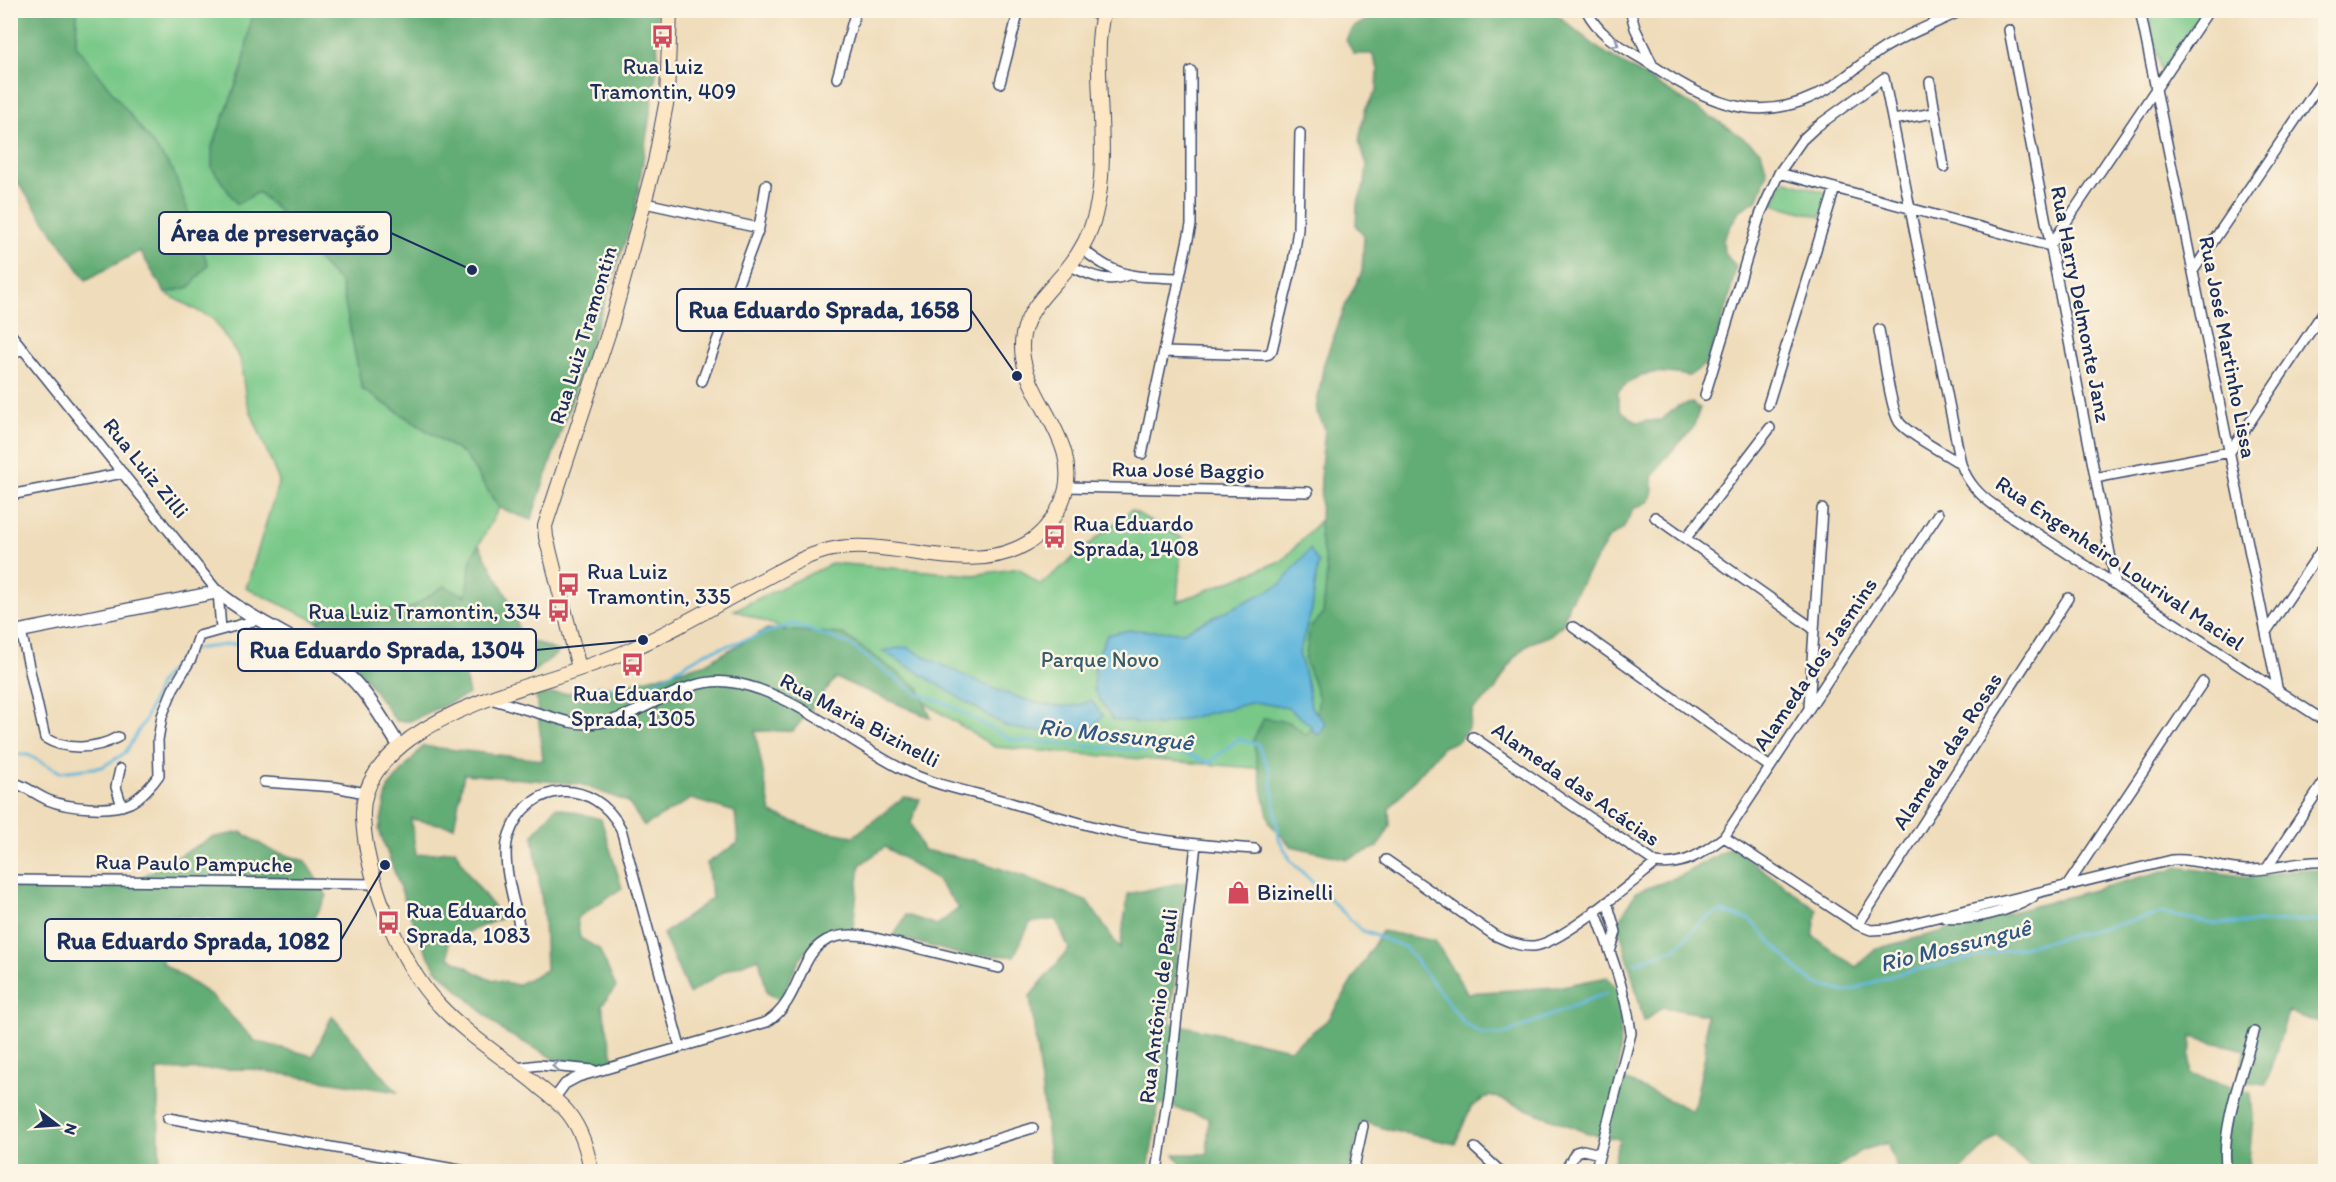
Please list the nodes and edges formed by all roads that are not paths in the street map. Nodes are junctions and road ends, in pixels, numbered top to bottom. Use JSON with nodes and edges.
{"nodes":[{"id":1,"x":670,"y":10,"type":"edge"},
{"id":2,"x":856,"y":10,"type":"edge"},
{"id":3,"x":1019,"y":10,"type":"edge"},
{"id":4,"x":1084,"y":10,"type":"edge"},
{"id":5,"x":1586,"y":10,"type":"edge"},
{"id":6,"x":1630,"y":10,"type":"edge"},
{"id":7,"x":1963,"y":10,"type":"edge"},
{"id":8,"x":2140,"y":10,"type":"edge"},
{"id":9,"x":2210,"y":10,"type":"edge"},
{"id":10,"x":1103,"y":13,"type":"edge"},
{"id":11,"x":2009,"y":30,"type":"dead end"},
{"id":12,"x":1653,"y":66,"type":"junction"},
{"id":13,"x":1191,"y":71,"type":"dead end"},
{"id":14,"x":2325,"y":75,"type":"edge"},
{"id":15,"x":837,"y":78,"type":"dead end"},
{"id":16,"x":1930,"y":82,"type":"dead end"},
{"id":17,"x":1000,"y":83,"type":"dead end"},
{"id":18,"x":2155,"y":90,"type":"junction"},
{"id":19,"x":1934,"y":113,"type":"junction"},
{"id":20,"x":1893,"y":120,"type":"junction"},
{"id":21,"x":1300,"y":133,"type":"dead end"},
{"id":22,"x":1944,"y":167,"type":"dead end"},
{"id":23,"x":1779,"y":173,"type":"junction"},
{"id":24,"x":766,"y":185,"type":"dead end"},
{"id":25,"x":1835,"y":188,"type":"junction"},
{"id":26,"x":645,"y":203,"type":"junction"},
{"id":27,"x":1910,"y":208,"type":"junction"},
{"id":28,"x":759,"y":228,"type":"junction"},
{"id":29,"x":2050,"y":246,"type":"junction"},
{"id":30,"x":1081,"y":248,"type":"junction"},
{"id":31,"x":1070,"y":266,"type":"junction"},
{"id":32,"x":2193,"y":271,"type":"junction"},
{"id":33,"x":1128,"y":276,"type":"junction"},
{"id":34,"x":1180,"y":278,"type":"junction"},
{"id":35,"x":2325,"y":308,"type":"edge"},
{"id":36,"x":1879,"y":330,"type":"dead end"},
{"id":37,"x":10,"y":333,"type":"edge"},
{"id":38,"x":24,"y":350,"type":"junction"},
{"id":39,"x":10,"y":352,"type":"edge"},
{"id":40,"x":1164,"y":352,"type":"junction"},
{"id":41,"x":702,"y":381,"type":"dead end"},
{"id":42,"x":1705,"y":395,"type":"dead end"},
{"id":43,"x":1768,"y":405,"type":"dead end"},
{"id":44,"x":1770,"y":428,"type":"dead end"},
{"id":45,"x":2230,"y":452,"type":"junction"},
{"id":46,"x":1142,"y":454,"type":"dead end"},
{"id":47,"x":1961,"y":464,"type":"junction"},
{"id":48,"x":123,"y":473,"type":"junction"},
{"id":49,"x":2095,"y":478,"type":"junction"},
{"id":50,"x":1066,"y":487,"type":"junction"},
{"id":51,"x":1308,"y":492,"type":"dead end"},
{"id":52,"x":10,"y":495,"type":"edge"},
{"id":53,"x":1822,"y":509,"type":"dead end"},
{"id":54,"x":1938,"y":514,"type":"dead end"},
{"id":55,"x":1655,"y":517,"type":"dead end"},
{"id":56,"x":1686,"y":538,"type":"junction"},
{"id":57,"x":2325,"y":543,"type":"edge"},
{"id":58,"x":2116,"y":585,"type":"junction"},
{"id":59,"x":218,"y":592,"type":"junction"},
{"id":60,"x":2068,"y":598,"type":"dead end"},
{"id":61,"x":257,"y":620,"type":"junction"},
{"id":62,"x":1573,"y":627,"type":"dead end"},
{"id":63,"x":221,"y":629,"type":"junction"},
{"id":64,"x":1814,"y":629,"type":"junction"},
{"id":65,"x":16,"y":632,"type":"edge"},
{"id":66,"x":2266,"y":632,"type":"junction"},
{"id":67,"x":579,"y":668,"type":"junction"},
{"id":68,"x":2203,"y":682,"type":"dead end"},
{"id":69,"x":2278,"y":692,"type":"junction"},
{"id":70,"x":488,"y":699,"type":"junction"},
{"id":71,"x":1809,"y":708,"type":"junction"},
{"id":72,"x":2325,"y":722,"type":"edge"},
{"id":73,"x":1473,"y":736,"type":"dead end"},
{"id":74,"x":118,"y":737,"type":"dead end"},
{"id":75,"x":400,"y":747,"type":"junction"},
{"id":76,"x":1770,"y":767,"type":"junction"},
{"id":77,"x":120,"y":769,"type":"dead end"},
{"id":78,"x":2325,"y":779,"type":"edge"},
{"id":79,"x":264,"y":782,"type":"dead end"},
{"id":80,"x":10,"y":783,"type":"edge"},
{"id":81,"x":364,"y":793,"type":"junction"},
{"id":82,"x":122,"y":806,"type":"junction"},
{"id":83,"x":1724,"y":837,"type":"junction"},
{"id":84,"x":1196,"y":844,"type":"junction"},
{"id":85,"x":1255,"y":849,"type":"dead end"},
{"id":86,"x":1386,"y":860,"type":"dead end"},
{"id":87,"x":2325,"y":862,"type":"edge"},
{"id":88,"x":1656,"y":863,"type":"junction"},
{"id":89,"x":2267,"y":868,"type":"junction"},
{"id":90,"x":10,"y":880,"type":"edge"},
{"id":91,"x":377,"y":884,"type":"junction"},
{"id":92,"x":2067,"y":886,"type":"junction"},
{"id":93,"x":1607,"y":902,"type":"junction"},
{"id":94,"x":1595,"y":910,"type":"junction"},
{"id":95,"x":519,"y":925,"type":"dead end"},
{"id":96,"x":1858,"y":925,"type":"junction"},
{"id":97,"x":1610,"y":952,"type":"junction"},
{"id":98,"x":999,"y":968,"type":"dead end"},
{"id":99,"x":2254,"y":1032,"type":"dead end"},
{"id":100,"x":680,"y":1047,"type":"junction"},
{"id":101,"x":516,"y":1068,"type":"junction"},
{"id":102,"x":596,"y":1071,"type":"junction"},
{"id":103,"x":554,"y":1100,"type":"junction"},
{"id":104,"x":168,"y":1118,"type":"dead end"},
{"id":105,"x":1363,"y":1126,"type":"dead end"},
{"id":106,"x":1033,"y":1128,"type":"dead end"},
{"id":107,"x":1475,"y":1148,"type":"dead end"},
{"id":108,"x":1600,"y":1154,"type":"junction"},
{"id":109,"x":471,"y":1172,"type":"edge"},
{"id":110,"x":591,"y":1172,"type":"edge"},
{"id":111,"x":886,"y":1172,"type":"edge"},
{"id":112,"x":1157,"y":1172,"type":"edge"},
{"id":113,"x":1353,"y":1172,"type":"edge"},
{"id":114,"x":1501,"y":1172,"type":"edge"},
{"id":115,"x":1564,"y":1172,"type":"edge"},
{"id":116,"x":1595,"y":1172,"type":"edge"},
{"id":117,"x":2227,"y":1172,"type":"edge"}],
"edges":[{"from":1,"to":26,"type":"main road","name":"Rua Luiz Tramontin"},
{"from":2,"to":15,"type":"street"},
{"from":3,"to":17,"type":"street"},
{"from":4,"to":10,"type":"street"},
{"from":5,"to":12,"type":"street","one_way":true},
{"from":6,"to":12,"type":"street"},
{"from":7,"to":12,"type":"street"},
{"from":8,"to":18,"type":"street","name":"Rua José Martinho Lissa"},
{"from":9,"to":18,"type":"street"},
{"from":10,"to":30,"type":"main road"},
{"from":11,"to":29,"type":"street","name":"Rua Harry Delmonte Janz"},
{"from":13,"to":34,"type":"street"},
{"from":14,"to":32,"type":"street"},
{"from":16,"to":19,"type":"street"},
{"from":18,"to":29,"type":"street"},
{"from":18,"to":32,"type":"street","name":"Rua José Martinho Lissa"},
{"from":19,"to":20,"type":"street"},
{"from":19,"to":22,"type":"street"},
{"from":20,"to":23,"type":"street","name":"Rua Engenheiro Lourival Maciel"},
{"from":20,"to":27,"type":"street","name":"Rua Engenheiro Lourival Maciel"},
{"from":21,"to":40,"type":"street"},
{"from":23,"to":25,"type":"street"},
{"from":23,"to":42,"type":"street"},
{"from":24,"to":28,"type":"street"},
{"from":25,"to":27,"type":"street"},
{"from":25,"to":43,"type":"street"},
{"from":26,"to":28,"type":"street"},
{"from":26,"to":67,"type":"main road","name":"Rua Luiz Tramontin"},
{"from":27,"to":29,"type":"street"},
{"from":27,"to":47,"type":"street","name":"Rua Engenheiro Lourival Maciel"},
{"from":28,"to":41,"type":"street"},
{"from":29,"to":49,"type":"street","name":"Rua Harry Delmonte Janz"},
{"from":30,"to":31,"type":"main road"},
{"from":30,"to":33,"type":"street"},
{"from":31,"to":33,"type":"street"},
{"from":31,"to":50,"type":"main road"},
{"from":32,"to":45,"type":"street","name":"Rua José Martinho Lissa"},
{"from":33,"to":34,"type":"street"},
{"from":34,"to":40,"type":"street"},
{"from":35,"to":45,"type":"street"},
{"from":36,"to":47,"type":"street"},
{"from":37,"to":38,"type":"street","name":"Rua Luiz Zilli"},
{"from":38,"to":39,"type":"street"},
{"from":38,"to":48,"type":"street","name":"Rua Luiz Zilli"},
{"from":40,"to":46,"type":"street"},
{"from":44,"to":56,"type":"street"},
{"from":45,"to":49,"type":"street"},
{"from":45,"to":66,"type":"street","name":"Rua José Martinho Lissa"},
{"from":47,"to":58,"type":"street","name":"Rua Engenheiro Lourival Maciel"},
{"from":48,"to":52,"type":"street"},
{"from":48,"to":59,"type":"street","name":"Rua Luiz Zilli"},
{"from":49,"to":58,"type":"street","name":"Rua Harry Delmonte Janz"},
{"from":50,"to":51,"type":"street","name":"Rua José Baggio"},
{"from":50,"to":67,"type":"main road"},
{"from":53,"to":64,"type":"street"},
{"from":54,"to":71,"type":"street","name":"Alameda dos Jasmins"},
{"from":55,"to":56,"type":"street"},
{"from":56,"to":64,"type":"street"},
{"from":57,"to":66,"type":"street"},
{"from":58,"to":69,"type":"street","name":"Rua Engenheiro Lourival Maciel"},
{"from":59,"to":61,"type":"street","name":"Rua Luiz Zilli"},
{"from":59,"to":63,"type":"street"},
{"from":59,"to":65,"type":"street"},
{"from":60,"to":96,"type":"street","name":"Alameda das Rosas"},
{"from":61,"to":63,"type":"street"},
{"from":61,"to":75,"type":"street","name":"Rua Luiz Zilli"},
{"from":62,"to":76,"type":"street"},
{"from":63,"to":82,"type":"street"},
{"from":64,"to":71,"type":"street"},
{"from":65,"to":74,"type":"street"},
{"from":66,"to":69,"type":"street","name":"Rua José Martinho Lissa"},
{"from":67,"to":70,"type":"main road"},
{"from":68,"to":92,"type":"street"},
{"from":69,"to":72,"type":"street","name":"Rua Engenheiro Lourival Maciel"},
{"from":70,"to":75,"type":"main road"},
{"from":70,"to":84,"type":"street","name":"Rua Maria Bizinelli"},
{"from":71,"to":76,"type":"street","name":"Alameda dos Jasmins"},
{"from":73,"to":88,"type":"street","name":"Alameda das Acácias"},
{"from":75,"to":81,"type":"main road"},
{"from":76,"to":83,"type":"street","name":"Alameda dos Jasmins"},
{"from":77,"to":82,"type":"street"},
{"from":78,"to":89,"type":"street"},
{"from":79,"to":81,"type":"street"},
{"from":80,"to":82,"type":"street"},
{"from":81,"to":91,"type":"main road"},
{"from":83,"to":88,"type":"street"},
{"from":83,"to":96,"type":"street"},
{"from":84,"to":85,"type":"street","name":"Rua Maria Bizinelli"},
{"from":84,"to":112,"type":"street","name":"Rua Antônio de Pauli"},
{"from":86,"to":94,"type":"street"},
{"from":87,"to":89,"type":"street"},
{"from":88,"to":93,"type":"street"},
{"from":89,"to":92,"type":"street"},
{"from":90,"to":91,"type":"street","name":"Rua Paulo Pampuche"},
{"from":91,"to":101,"type":"main road"},
{"from":92,"to":96,"type":"street"},
{"from":93,"to":94,"type":"street"},
{"from":93,"to":97,"type":"street"},
{"from":94,"to":97,"type":"street"},
{"from":95,"to":100,"type":"street"},
{"from":97,"to":108,"type":"street"},
{"from":98,"to":100,"type":"street"},
{"from":99,"to":117,"type":"street"},
{"from":100,"to":102,"type":"street"},
{"from":102,"to":101,"type":"street","one_way":true},
{"from":101,"to":103,"type":"main road"},
{"from":102,"to":103,"type":"street"},
{"from":103,"to":110,"type":"main road"},
{"from":104,"to":109,"type":"street"},
{"from":105,"to":113,"type":"street"},
{"from":106,"to":111,"type":"street"},
{"from":107,"to":114,"type":"street"},
{"from":108,"to":115,"type":"street"},
{"from":108,"to":116,"type":"street"}]}
